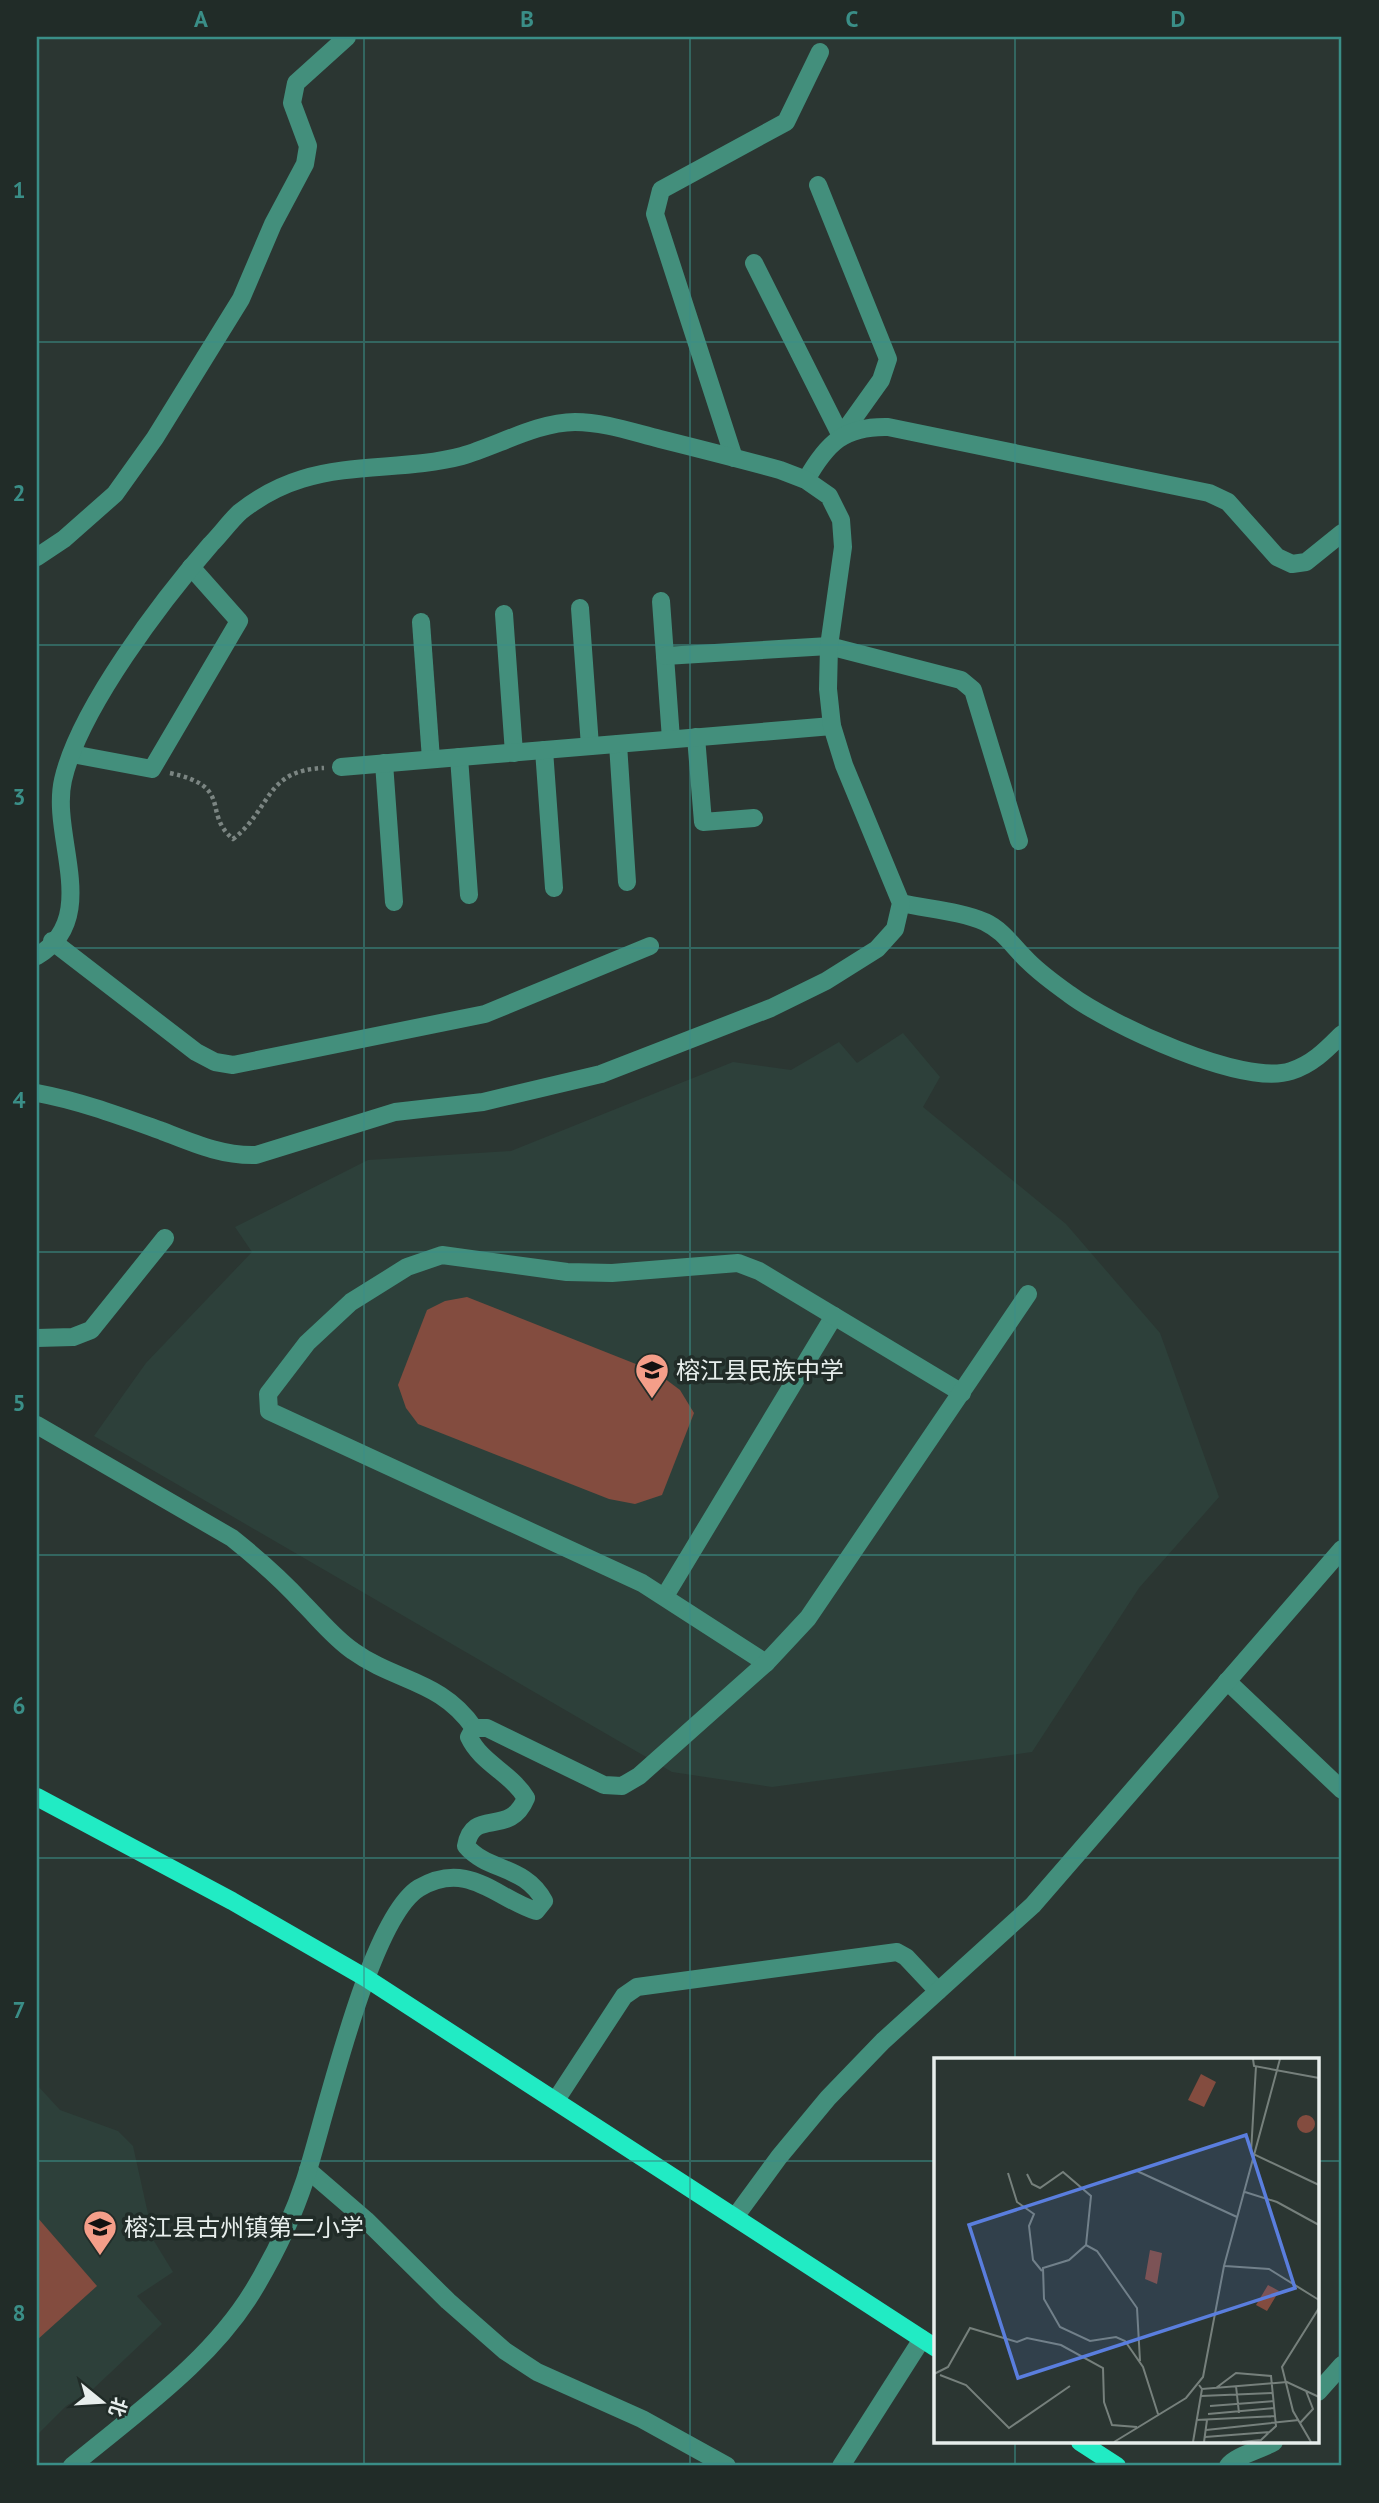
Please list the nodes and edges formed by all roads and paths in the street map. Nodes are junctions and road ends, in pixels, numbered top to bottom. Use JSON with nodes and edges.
{"nodes":[{"id":1,"x":347,"y":37,"type":"edge"},
{"id":2,"x":820,"y":52,"type":"dead end"},
{"id":3,"x":818,"y":185,"type":"dead end"},
{"id":4,"x":754,"y":263,"type":"dead end"},
{"id":5,"x":841,"y":436,"type":"junction"},
{"id":6,"x":734,"y":458,"type":"junction"},
{"id":7,"x":806,"y":480,"type":"junction"},
{"id":8,"x":1342,"y":533,"type":"edge"},
{"id":9,"x":37,"y":557,"type":"edge"},
{"id":10,"x":191,"y":567,"type":"junction"},
{"id":11,"x":661,"y":601,"type":"dead end"},
{"id":12,"x":580,"y":608,"type":"dead end"},
{"id":13,"x":504,"y":614,"type":"dead end"},
{"id":14,"x":421,"y":622,"type":"dead end"},
{"id":15,"x":829,"y":646,"type":"junction"},
{"id":16,"x":665,"y":656,"type":"junction"},
{"id":17,"x":832,"y":726,"type":"junction"},
{"id":18,"x":696,"y":737,"type":"junction"},
{"id":19,"x":671,"y":739,"type":"junction"},
{"id":20,"x":618,"y":744,"type":"junction"},
{"id":21,"x":590,"y":746,"type":"junction"},
{"id":22,"x":544,"y":750,"type":"junction"},
{"id":23,"x":514,"y":752,"type":"junction"},
{"id":24,"x":72,"y":754,"type":"junction"},
{"id":25,"x":459,"y":757,"type":"junction"},
{"id":26,"x":431,"y":759,"type":"junction"},
{"id":27,"x":384,"y":763,"type":"junction"},
{"id":28,"x":341,"y":767,"type":"joint"},
{"id":29,"x":152,"y":769,"type":"junction"},
{"id":30,"x":754,"y":818,"type":"dead end"},
{"id":31,"x":1019,"y":841,"type":"dead end"},
{"id":32,"x":627,"y":882,"type":"dead end"},
{"id":33,"x":554,"y":888,"type":"dead end"},
{"id":34,"x":469,"y":895,"type":"dead end"},
{"id":35,"x":394,"y":902,"type":"dead end"},
{"id":36,"x":901,"y":903,"type":"junction"},
{"id":37,"x":52,"y":941,"type":"junction"},
{"id":38,"x":650,"y":946,"type":"dead end"},
{"id":39,"x":37,"y":956,"type":"edge"},
{"id":40,"x":1342,"y":1034,"type":"edge"},
{"id":41,"x":37,"y":1093,"type":"edge"},
{"id":42,"x":165,"y":1238,"type":"dead end"},
{"id":43,"x":1028,"y":1294,"type":"dead end"},
{"id":44,"x":834,"y":1316,"type":"junction"},
{"id":45,"x":37,"y":1338,"type":"edge"},
{"id":46,"x":962,"y":1393,"type":"junction"},
{"id":47,"x":37,"y":1425,"type":"edge"},
{"id":48,"x":1342,"y":1549,"type":"edge"},
{"id":49,"x":665,"y":1596,"type":"junction"},
{"id":50,"x":766,"y":1663,"type":"junction"},
{"id":51,"x":1227,"y":1681,"type":"junction"},
{"id":52,"x":474,"y":1728,"type":"junction"},
{"id":53,"x":1342,"y":1790,"type":"edge"},
{"id":54,"x":37,"y":1797,"type":"edge"},
{"id":55,"x":366,"y":1978,"type":"junction"},
{"id":56,"x":938,"y":1991,"type":"junction"},
{"id":57,"x":556,"y":2100,"type":"junction"},
{"id":58,"x":308,"y":2170,"type":"junction"},
{"id":59,"x":735,"y":2217,"type":"junction"},
{"id":60,"x":929,"y":2344,"type":"edge"},
{"id":61,"x":1342,"y":2365,"type":"edge"},
{"id":62,"x":1320,"y":2390,"type":"edge"},
{"id":63,"x":1083,"y":2444,"type":"edge"},
{"id":64,"x":1271,"y":2444,"type":"edge"},
{"id":65,"x":72,"y":2466,"type":"edge"},
{"id":66,"x":727,"y":2466,"type":"edge"},
{"id":67,"x":841,"y":2466,"type":"edge"},
{"id":68,"x":1117,"y":2466,"type":"edge"},
{"id":69,"x":1228,"y":2466,"type":"edge"}],
"edges":[{"from":1,"to":9,"type":"street"},
{"from":2,"to":6,"type":"street"},
{"from":3,"to":5,"type":"street"},
{"from":4,"to":5,"type":"street"},
{"from":5,"to":7,"type":"street"},
{"from":5,"to":8,"type":"street"},
{"from":6,"to":7,"type":"street"},
{"from":6,"to":10,"type":"street"},
{"from":7,"to":15,"type":"street"},
{"from":10,"to":24,"type":"street"},
{"from":10,"to":29,"type":"street"},
{"from":11,"to":16,"type":"street"},
{"from":12,"to":21,"type":"street"},
{"from":13,"to":23,"type":"street"},
{"from":14,"to":26,"type":"street"},
{"from":15,"to":16,"type":"street"},
{"from":15,"to":17,"type":"street"},
{"from":15,"to":31,"type":"street"},
{"from":16,"to":19,"type":"street"},
{"from":17,"to":18,"type":"street"},
{"from":17,"to":36,"type":"street"},
{"from":18,"to":19,"type":"street"},
{"from":18,"to":30,"type":"street"},
{"from":19,"to":20,"type":"street"},
{"from":20,"to":21,"type":"street"},
{"from":20,"to":32,"type":"street"},
{"from":21,"to":22,"type":"street"},
{"from":22,"to":23,"type":"street"},
{"from":22,"to":33,"type":"street"},
{"from":23,"to":25,"type":"street"},
{"from":24,"to":29,"type":"street"},
{"from":24,"to":37,"type":"street"},
{"from":25,"to":26,"type":"street"},
{"from":25,"to":34,"type":"street"},
{"from":26,"to":27,"type":"street"},
{"from":27,"to":28,"type":"street"},
{"from":27,"to":35,"type":"street"},
{"from":28,"to":29,"type":"path"},
{"from":36,"to":40,"type":"street"},
{"from":36,"to":41,"type":"street"},
{"from":37,"to":38,"type":"street"},
{"from":37,"to":39,"type":"street"},
{"from":42,"to":45,"type":"street"},
{"from":43,"to":46,"type":"street"},
{"from":44,"to":46,"type":"street"},
{"from":44,"to":49,"type":"street"},
{"from":44,"to":49,"type":"street"},
{"from":46,"to":50,"type":"street"},
{"from":47,"to":52,"type":"street"},
{"from":48,"to":51,"type":"street"},
{"from":49,"to":50,"type":"street"},
{"from":50,"to":52,"type":"street"},
{"from":51,"to":53,"type":"street"},
{"from":51,"to":56,"type":"street"},
{"from":52,"to":55,"type":"street"},
{"from":54,"to":55,"type":"main road"},
{"from":55,"to":57,"type":"main road"},
{"from":55,"to":58,"type":"street"},
{"from":56,"to":57,"type":"street"},
{"from":56,"to":59,"type":"street"},
{"from":57,"to":59,"type":"main road"},
{"from":58,"to":65,"type":"street"},
{"from":58,"to":66,"type":"street"},
{"from":59,"to":60,"type":"main road"},
{"from":60,"to":67,"type":"street"},
{"from":61,"to":62,"type":"street"},
{"from":63,"to":68,"type":"main road"},
{"from":64,"to":69,"type":"street"}]}
